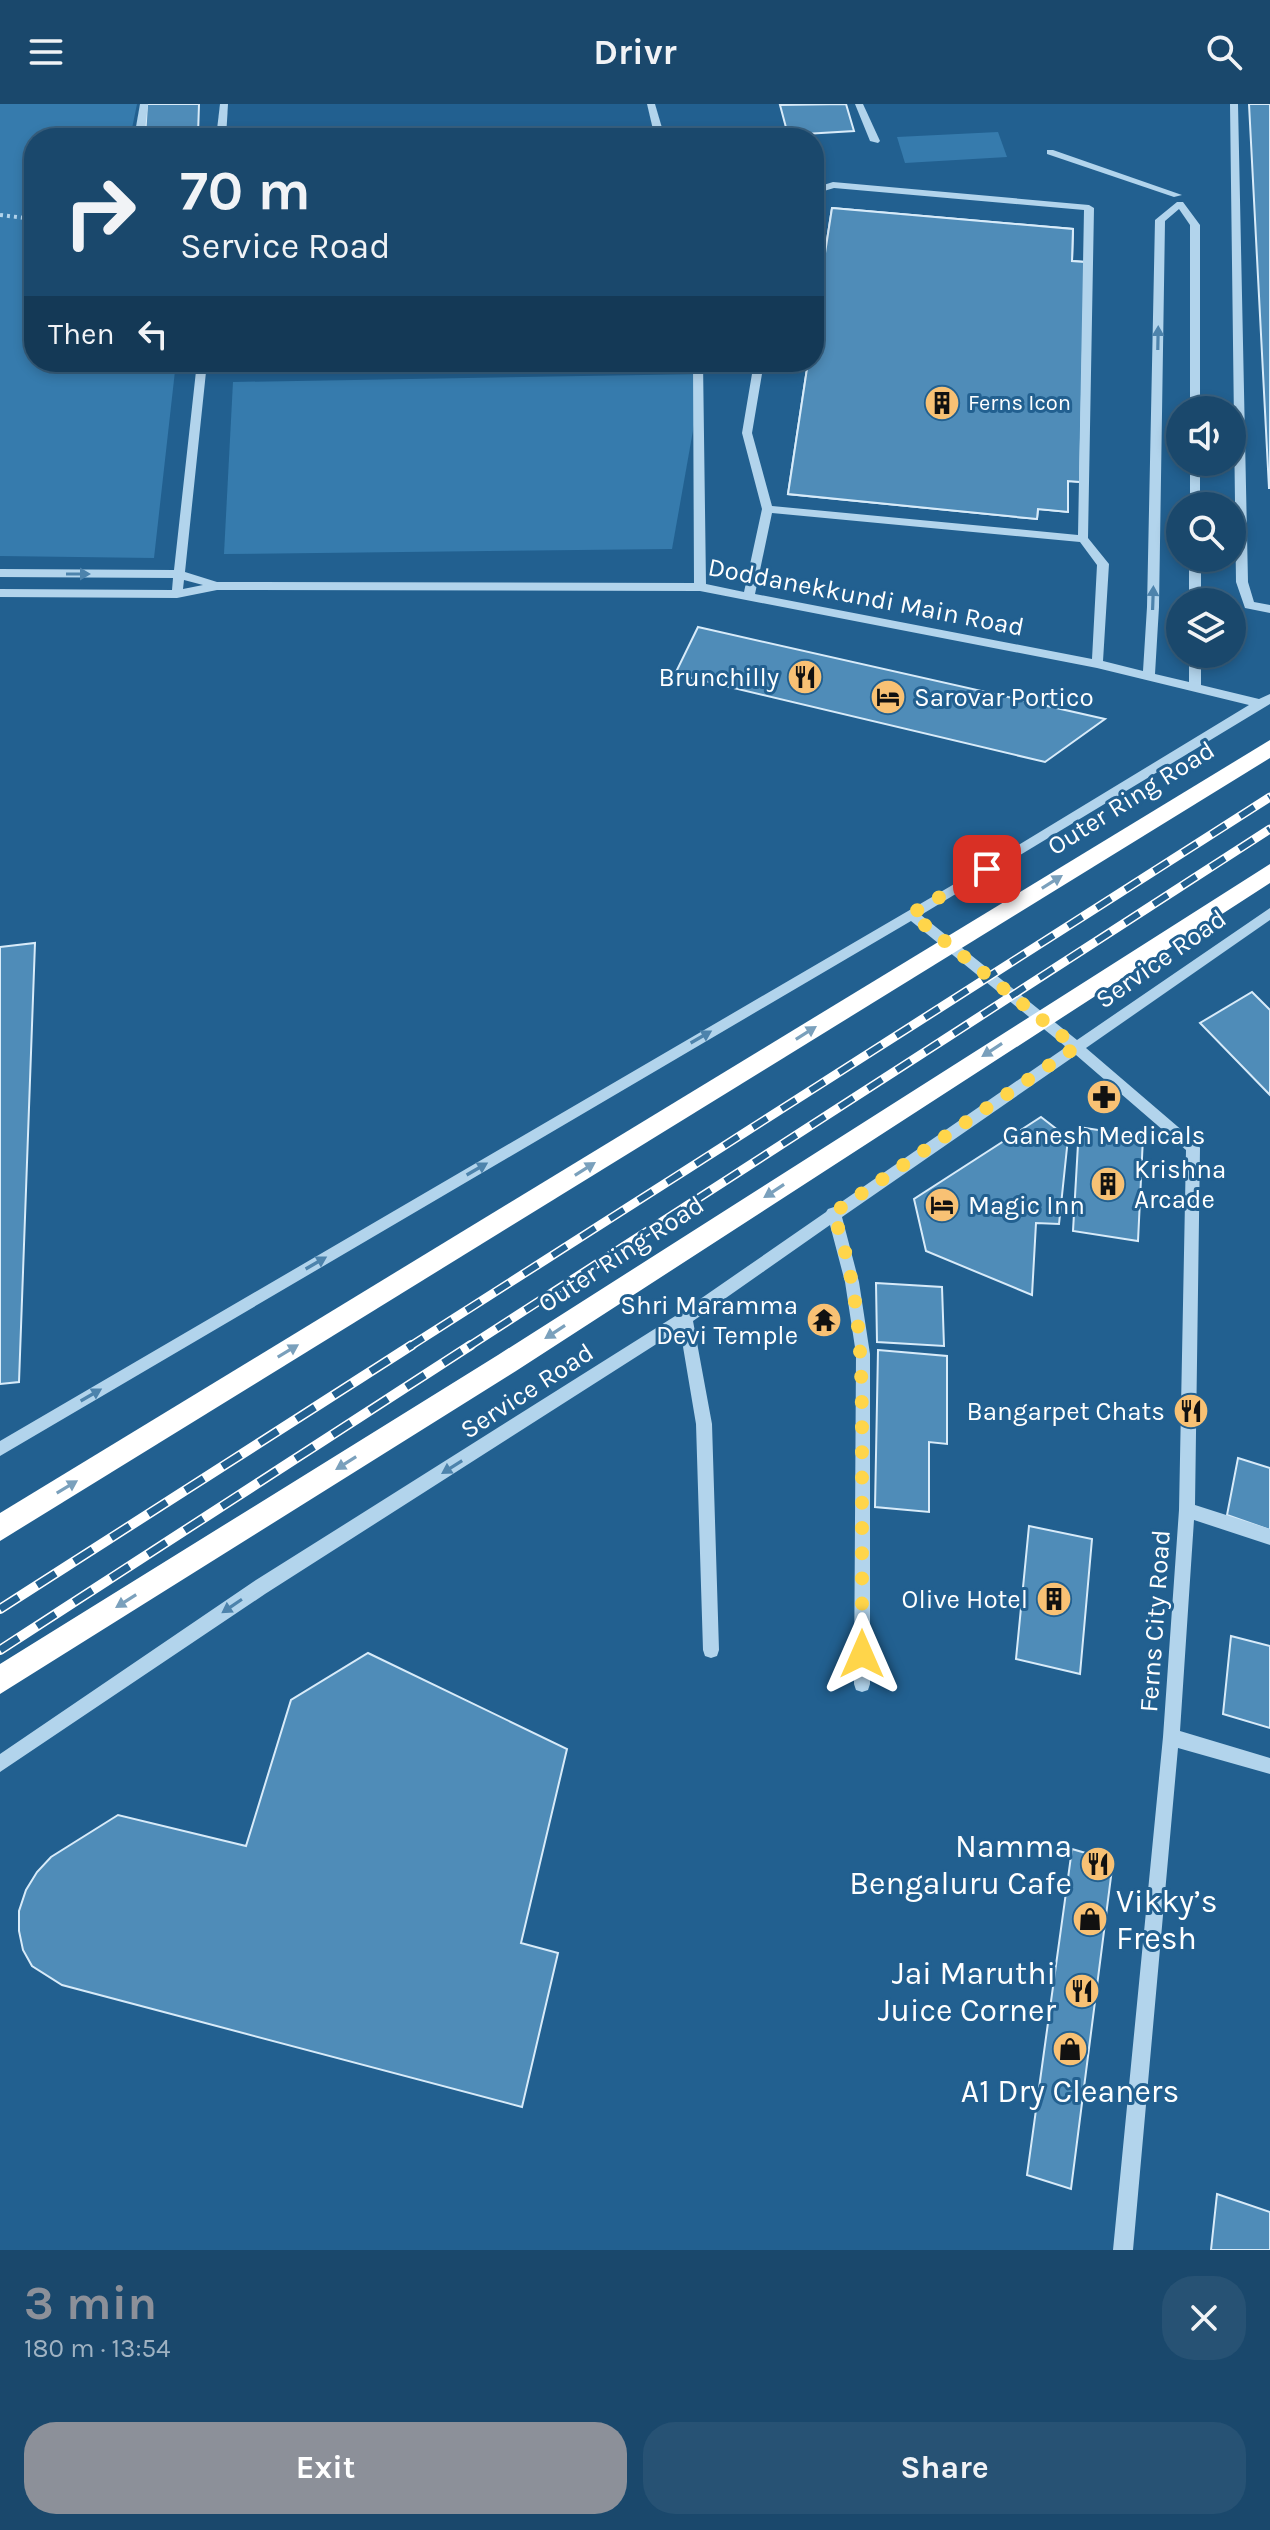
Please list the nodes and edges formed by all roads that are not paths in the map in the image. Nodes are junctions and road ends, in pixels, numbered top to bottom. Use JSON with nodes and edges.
{"nodes":[{"id":1,"x":144,"y":104,"type":"edge"},
{"id":2,"x":224,"y":104,"type":"edge"},
{"id":3,"x":651,"y":104,"type":"edge"},
{"id":4,"x":859,"y":104,"type":"edge"},
{"id":5,"x":1234,"y":104,"type":"edge"},
{"id":6,"x":140,"y":128,"type":"edge"},
{"id":7,"x":222,"y":128,"type":"edge"},
{"id":8,"x":657,"y":128,"type":"edge"},
{"id":9,"x":875,"y":141,"type":"dead end"},
{"id":10,"x":1050,"y":152,"type":"dead end"},
{"id":11,"x":824,"y":188,"type":"edge"},
{"id":12,"x":1177,"y":195,"type":"dead end"},
{"id":13,"x":201,"y":372,"type":"edge"},
{"id":14,"x":698,"y":372,"type":"edge"},
{"id":15,"x":757,"y":372,"type":"edge"},
{"id":16,"x":1195,"y":396,"type":"edge"},
{"id":17,"x":767,"y":509,"type":"junction"},
{"id":18,"x":1083,"y":539,"type":"junction"},
{"id":19,"x":0,"y":573,"type":"edge"},
{"id":20,"x":178,"y":574,"type":"junction"},
{"id":21,"x":217,"y":586,"type":"junction"},
{"id":22,"x":700,"y":587,"type":"junction"},
{"id":23,"x":0,"y":593,"type":"edge"},
{"id":24,"x":177,"y":594,"type":"junction"},
{"id":25,"x":749,"y":596,"type":"junction"},
{"id":26,"x":1270,"y":609,"type":"edge"},
{"id":27,"x":1097,"y":664,"type":"junction"},
{"id":28,"x":1195,"y":668,"type":"edge"},
{"id":29,"x":1149,"y":676,"type":"junction"},
{"id":30,"x":1195,"y":687,"type":"junction"},
{"id":31,"x":1266,"y":701,"type":"edge"},
{"id":32,"x":1270,"y":748,"type":"edge"},
{"id":33,"x":1270,"y":872,"type":"edge"},
{"id":34,"x":1270,"y":913,"type":"edge"},
{"id":35,"x":911,"y":914,"type":"junction"},
{"id":36,"x":1076,"y":1047,"type":"junction"},
{"id":37,"x":833,"y":1213,"type":"junction"},
{"id":38,"x":685,"y":1318,"type":"junction"},
{"id":39,"x":0,"y":1449,"type":"edge"},
{"id":40,"x":1187,"y":1510,"type":"junction"},
{"id":41,"x":0,"y":1528,"type":"edge"},
{"id":42,"x":1270,"y":1537,"type":"edge"},
{"id":43,"x":711,"y":1650,"type":"dead end"},
{"id":44,"x":0,"y":1680,"type":"edge"},
{"id":45,"x":862,"y":1684,"type":"dead end"},
{"id":46,"x":1171,"y":1737,"type":"junction"},
{"id":47,"x":0,"y":1764,"type":"edge"},
{"id":48,"x":1270,"y":1766,"type":"edge"},
{"id":49,"x":1123,"y":2250,"type":"edge"}],
"edges":[{"from":1,"to":6,"type":"street"},
{"from":2,"to":7,"type":"street"},
{"from":3,"to":8,"type":"street"},
{"from":4,"to":9,"type":"street"},
{"from":5,"to":26,"type":"street"},
{"from":10,"to":12,"type":"street"},
{"from":11,"to":18,"type":"street"},
{"from":13,"to":20,"type":"street"},
{"from":14,"to":22,"type":"street"},
{"from":15,"to":17,"type":"street"},
{"from":29,"to":16,"type":"street","one_way":true},
{"from":17,"to":18,"type":"street"},
{"from":17,"to":25,"type":"street"},
{"from":18,"to":27,"type":"street"},
{"from":19,"to":20,"type":"street","name":"Doddanekkundi Main Road","one_way":true},
{"from":20,"to":21,"type":"street","name":"Doddanekkundi Main Road"},
{"from":20,"to":24,"type":"street"},
{"from":21,"to":22,"type":"street","name":"Doddanekkundi Main Road"},
{"from":21,"to":24,"type":"street","name":"Doddanekkundi Main Road"},
{"from":22,"to":25,"type":"street","name":"Doddanekkundi Main Road"},
{"from":23,"to":24,"type":"street","name":"Doddanekkundi Main Road"},
{"from":25,"to":27,"type":"street","name":"Doddanekkundi Main Road"},
{"from":27,"to":29,"type":"street","name":"Doddanekkundi Main Road"},
{"from":28,"to":30,"type":"street"},
{"from":29,"to":30,"type":"street","name":"Doddanekkundi Main Road"},
{"from":30,"to":31,"type":"street","name":"Doddanekkundi Main Road"},
{"from":31,"to":35,"type":"street"},
{"from":41,"to":32,"type":"highway","name":"Outer Ring Road","one_way":true},
{"from":33,"to":44,"type":"highway","name":"Outer Ring Road","one_way":true},
{"from":34,"to":36,"type":"street","name":"Service Road"},
{"from":35,"to":36,"type":"street"},
{"from":39,"to":35,"type":"street","one_way":true},
{"from":36,"to":37,"type":"street","name":"Service Road"},
{"from":36,"to":40,"type":"street","name":"Ferns City Road"},
{"from":37,"to":38,"type":"street","name":"Service Road"},
{"from":37,"to":45,"type":"street"},
{"from":38,"to":43,"type":"street"},
{"from":38,"to":47,"type":"street","name":"Service Road","one_way":true},
{"from":40,"to":42,"type":"street"},
{"from":40,"to":46,"type":"street","name":"Ferns City Road"},
{"from":46,"to":48,"type":"street"},
{"from":46,"to":49,"type":"street","name":"Ferns City Road"}]}
